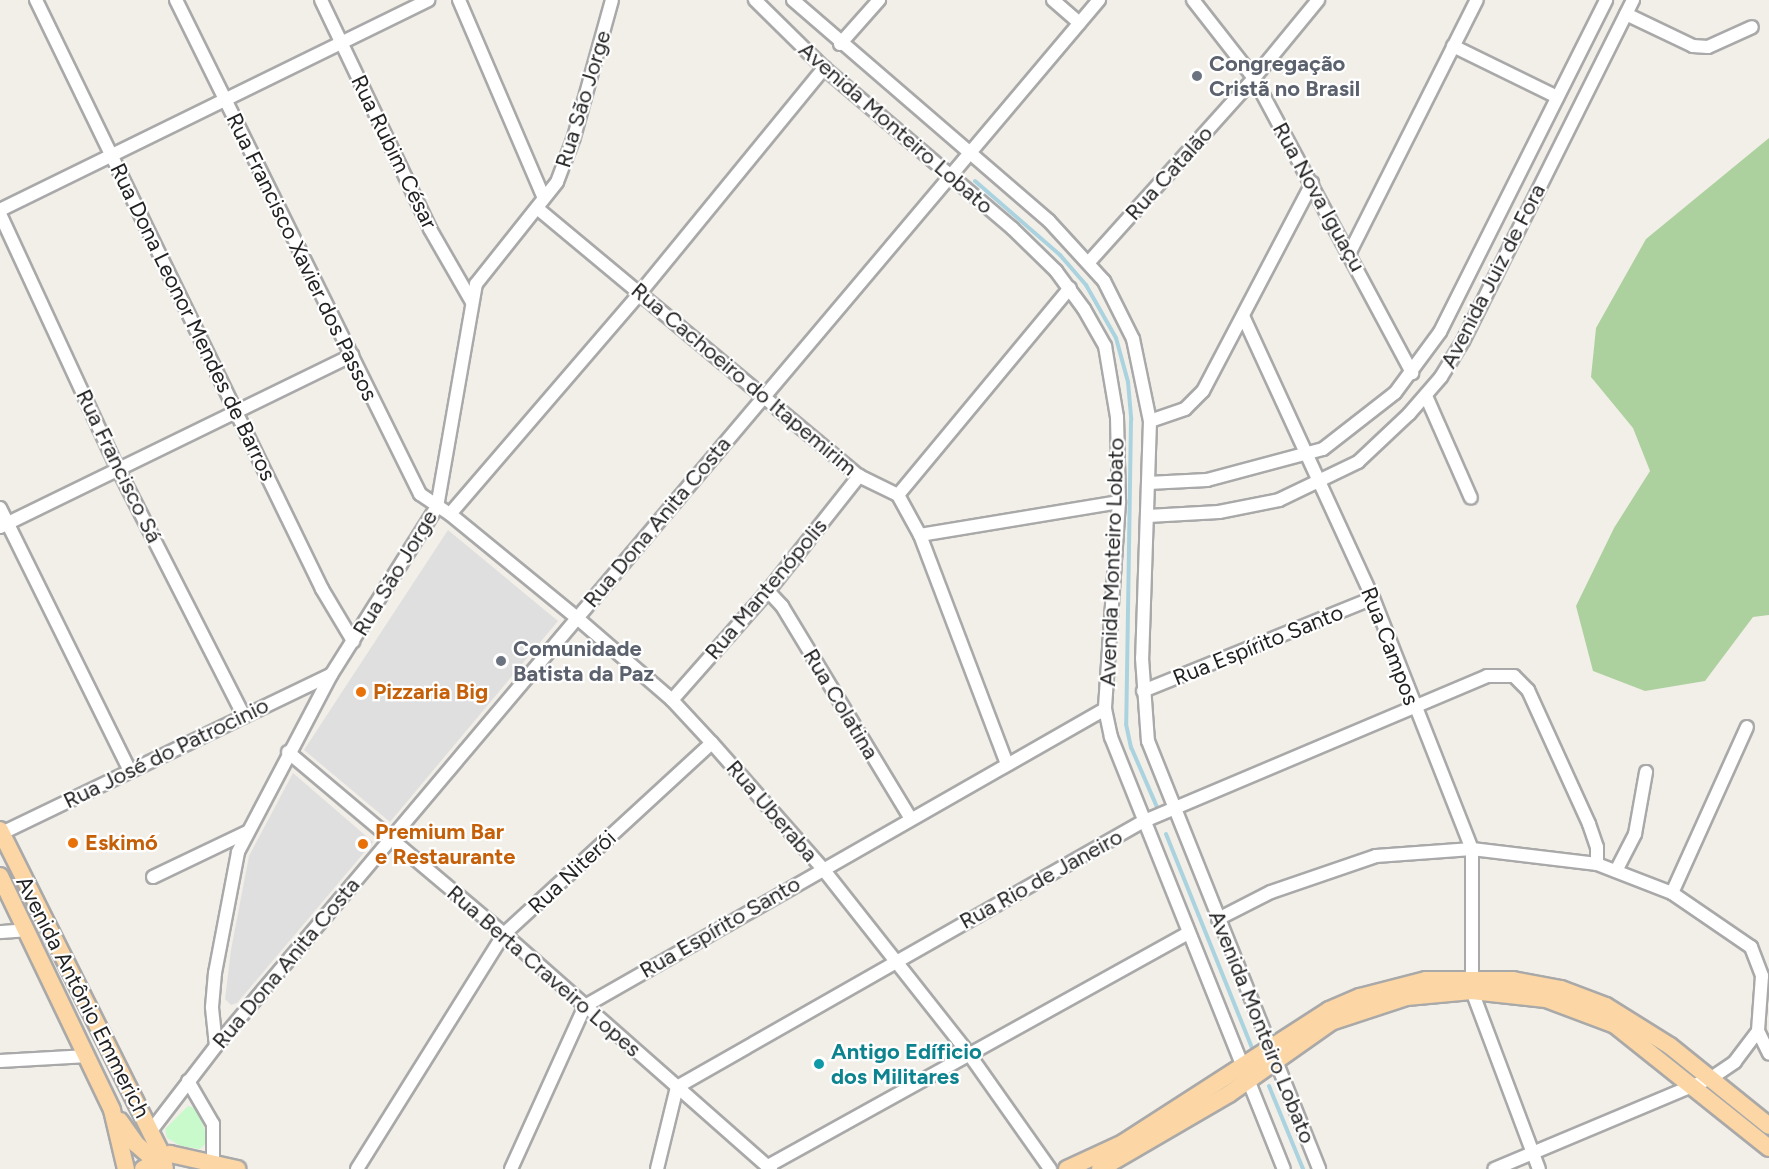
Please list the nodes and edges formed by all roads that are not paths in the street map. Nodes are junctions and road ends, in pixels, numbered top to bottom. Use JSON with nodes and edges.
{"nodes":[{"id":1,"x":36,"y":0,"type":"edge"},
{"id":2,"x":176,"y":0,"type":"edge"},
{"id":3,"x":321,"y":0,"type":"edge"},
{"id":4,"x":428,"y":0,"type":"edge"},
{"id":5,"x":459,"y":0,"type":"edge"},
{"id":6,"x":612,"y":0,"type":"edge"},
{"id":7,"x":755,"y":0,"type":"edge"},
{"id":8,"x":793,"y":0,"type":"edge"},
{"id":9,"x":879,"y":0,"type":"edge"},
{"id":10,"x":1053,"y":0,"type":"edge"},
{"id":11,"x":1099,"y":0,"type":"edge"},
{"id":12,"x":1193,"y":0,"type":"edge"},
{"id":13,"x":1318,"y":0,"type":"edge"},
{"id":14,"x":1477,"y":0,"type":"edge"},
{"id":15,"x":1606,"y":0,"type":"edge"},
{"id":16,"x":1633,"y":0,"type":"edge"},
{"id":17,"x":1626,"y":14,"type":"junction"},
{"id":18,"x":1079,"y":23,"type":"junction"},
{"id":19,"x":1752,"y":27,"type":"dead end"},
{"id":20,"x":341,"y":43,"type":"junction"},
{"id":21,"x":840,"y":44,"type":"junction"},
{"id":22,"x":1453,"y":46,"type":"junction"},
{"id":23,"x":824,"y":68,"type":"junction"},
{"id":24,"x":1254,"y":78,"type":"junction"},
{"id":25,"x":1557,"y":98,"type":"junction"},
{"id":26,"x":225,"y":99,"type":"junction"},
{"id":27,"x":112,"y":155,"type":"junction"},
{"id":28,"x":968,"y":155,"type":"junction"},
{"id":29,"x":952,"y":174,"type":"junction"},
{"id":30,"x":1312,"y":183,"type":"junction"},
{"id":31,"x":541,"y":203,"type":"junction"},
{"id":32,"x":0,"y":210,"type":"edge"},
{"id":33,"x":0,"y":214,"type":"edge"},
{"id":34,"x":1350,"y":252,"type":"junction"},
{"id":35,"x":1089,"y":262,"type":"junction"},
{"id":36,"x":1070,"y":288,"type":"junction"},
{"id":37,"x":640,"y":292,"type":"junction"},
{"id":38,"x":472,"y":302,"type":"junction"},
{"id":39,"x":1243,"y":316,"type":"junction"},
{"id":40,"x":352,"y":355,"type":"junction"},
{"id":41,"x":1412,"y":373,"type":"junction"},
{"id":42,"x":1426,"y":396,"type":"junction"},
{"id":43,"x":764,"y":397,"type":"junction"},
{"id":44,"x":237,"y":412,"type":"junction"},
{"id":45,"x":1150,"y":421,"type":"junction"},
{"id":46,"x":1309,"y":454,"type":"junction"},
{"id":47,"x":117,"y":467,"type":"junction"},
{"id":48,"x":859,"y":476,"type":"junction"},
{"id":49,"x":1148,"y":483,"type":"junction"},
{"id":50,"x":1321,"y":483,"type":"junction"},
{"id":51,"x":898,"y":495,"type":"junction"},
{"id":52,"x":1471,"y":498,"type":"dead end"},
{"id":53,"x":1119,"y":502,"type":"junction"},
{"id":54,"x":437,"y":507,"type":"junction"},
{"id":55,"x":0,"y":508,"type":"edge"},
{"id":56,"x":450,"y":514,"type":"junction"},
{"id":57,"x":1148,"y":516,"type":"junction"},
{"id":58,"x":4,"y":526,"type":"edge"},
{"id":59,"x":920,"y":535,"type":"junction"},
{"id":60,"x":768,"y":591,"type":"junction"},
{"id":61,"x":1372,"y":598,"type":"junction"},
{"id":62,"x":576,"y":617,"type":"junction"},
{"id":63,"x":353,"y":641,"type":"junction"},
{"id":64,"x":331,"y":675,"type":"junction"},
{"id":65,"x":1143,"y":692,"type":"junction"},
{"id":66,"x":672,"y":700,"type":"junction"},
{"id":67,"x":1414,"y":708,"type":"junction"},
{"id":68,"x":1105,"y":709,"type":"junction"},
{"id":69,"x":244,"y":716,"type":"junction"},
{"id":70,"x":1747,"y":727,"type":"dead end"},
{"id":71,"x":712,"y":743,"type":"junction"},
{"id":72,"x":288,"y":752,"type":"junction"},
{"id":73,"x":1007,"y":764,"type":"junction"},
{"id":74,"x":129,"y":769,"type":"junction"},
{"id":75,"x":1646,"y":772,"type":"dead end"},
{"id":76,"x":1169,"y":810,"type":"junction"},
{"id":77,"x":911,"y":819,"type":"junction"},
{"id":78,"x":1145,"y":820,"type":"junction"},
{"id":79,"x":1,"y":831,"type":"edge"},
{"id":80,"x":247,"y":831,"type":"junction"},
{"id":81,"x":391,"y":839,"type":"junction"},
{"id":82,"x":1472,"y":849,"type":"junction"},
{"id":83,"x":1597,"y":864,"type":"junction"},
{"id":84,"x":823,"y":869,"type":"junction"},
{"id":85,"x":1616,"y":871,"type":"junction"},
{"id":86,"x":0,"y":876,"type":"edge"},
{"id":87,"x":153,"y":877,"type":"dead end"},
{"id":88,"x":1672,"y":893,"type":"junction"},
{"id":89,"x":1218,"y":919,"type":"junction"},
{"id":90,"x":27,"y":930,"type":"junction"},
{"id":91,"x":0,"y":932,"type":"edge"},
{"id":92,"x":1188,"y":933,"type":"junction"},
{"id":93,"x":504,"y":934,"type":"junction"},
{"id":94,"x":894,"y":961,"type":"junction"},
{"id":95,"x":1472,"y":985,"type":"junction"},
{"id":96,"x":585,"y":1006,"type":"junction"},
{"id":97,"x":1758,"y":1031,"type":"junction"},
{"id":98,"x":216,"y":1046,"type":"junction"},
{"id":99,"x":969,"y":1054,"type":"junction"},
{"id":100,"x":1769,"y":1054,"type":"edge"},
{"id":101,"x":88,"y":1056,"type":"junction"},
{"id":102,"x":1270,"y":1056,"type":"junction"},
{"id":103,"x":0,"y":1061,"type":"edge"},
{"id":104,"x":1248,"y":1071,"type":"junction"},
{"id":105,"x":1711,"y":1078,"type":"junction"},
{"id":106,"x":189,"y":1081,"type":"junction"},
{"id":107,"x":1694,"y":1085,"type":"junction"},
{"id":108,"x":677,"y":1087,"type":"junction"},
{"id":109,"x":112,"y":1110,"type":"junction"},
{"id":110,"x":1769,"y":1126,"type":"edge"},
{"id":111,"x":150,"y":1132,"type":"junction"},
{"id":112,"x":136,"y":1144,"type":"junction"},
{"id":113,"x":1769,"y":1148,"type":"edge"},
{"id":114,"x":1532,"y":1153,"type":"junction"},
{"id":115,"x":213,"y":1163,"type":"junction"},
{"id":116,"x":160,"y":1165,"type":"edge"},
{"id":117,"x":770,"y":1168,"type":"edge"},
{"id":118,"x":126,"y":1169,"type":"edge"},
{"id":119,"x":237,"y":1169,"type":"edge"},
{"id":120,"x":357,"y":1169,"type":"edge"},
{"id":121,"x":511,"y":1169,"type":"edge"},
{"id":122,"x":657,"y":1169,"type":"edge"},
{"id":123,"x":1050,"y":1169,"type":"edge"},
{"id":124,"x":1067,"y":1169,"type":"edge"},
{"id":125,"x":1100,"y":1169,"type":"edge"},
{"id":126,"x":1284,"y":1169,"type":"edge"},
{"id":127,"x":1318,"y":1169,"type":"edge"},
{"id":128,"x":1494,"y":1169,"type":"edge"},
{"id":129,"x":1539,"y":1169,"type":"edge"}],
"edges":[{"from":1,"to":27,"type":"street","name":"Rua Dona Leonor Mendes de Barros"},
{"from":2,"to":26,"type":"street","name":"Rua Francisco Xavier dos Passos"},
{"from":3,"to":20,"type":"street","name":"Rua Rubim César"},
{"from":4,"to":20,"type":"street"},
{"from":5,"to":31,"type":"street"},
{"from":6,"to":31,"type":"street","name":"Rua São Jorge"},
{"from":7,"to":23,"type":"street","name":"Avenida Monteiro Lobato"},
{"from":8,"to":21,"type":"street","name":"Avenida Monteiro Lobato"},
{"from":9,"to":21,"type":"street"},
{"from":10,"to":18,"type":"street"},
{"from":11,"to":18,"type":"street","name":"Rua Dona Anita Costa"},
{"from":12,"to":24,"type":"street","name":"Rua Nova Iguaçu"},
{"from":13,"to":24,"type":"street","name":"Rua Catalão"},
{"from":14,"to":22,"type":"street"},
{"from":15,"to":25,"type":"street","name":"Avenida Juiz de Fora"},
{"from":16,"to":17,"type":"street","name":"Avenida Juiz de Fora"},
{"from":17,"to":19,"type":"street"},
{"from":17,"to":42,"type":"street","name":"Avenida Juiz de Fora"},
{"from":18,"to":28,"type":"street","name":"Rua Dona Anita Costa"},
{"from":20,"to":26,"type":"street"},
{"from":20,"to":38,"type":"street","name":"Rua Rubim César"},
{"from":21,"to":28,"type":"street","name":"Avenida Monteiro Lobato"},
{"from":22,"to":25,"type":"street"},
{"from":22,"to":34,"type":"street"},
{"from":23,"to":29,"type":"street","name":"Avenida Monteiro Lobato"},
{"from":23,"to":37,"type":"street"},
{"from":24,"to":30,"type":"street","name":"Rua Nova Iguaçu"},
{"from":24,"to":35,"type":"street","name":"Rua Catalão"},
{"from":25,"to":41,"type":"street","name":"Avenida Juiz de Fora"},
{"from":26,"to":27,"type":"street"},
{"from":26,"to":40,"type":"street","name":"Rua Francisco Xavier dos Passos"},
{"from":27,"to":32,"type":"street"},
{"from":27,"to":44,"type":"street","name":"Rua Dona Leonor Mendes de Barros"},
{"from":28,"to":29,"type":"street","name":"Rua Dona Anita Costa"},
{"from":28,"to":35,"type":"street","name":"Avenida Monteiro Lobato"},
{"from":29,"to":36,"type":"street","name":"Avenida Monteiro Lobato"},
{"from":29,"to":43,"type":"street","name":"Rua Dona Anita Costa"},
{"from":30,"to":34,"type":"street","name":"Rua Nova Iguaçu"},
{"from":30,"to":39,"type":"street"},
{"from":31,"to":37,"type":"street","name":"Rua Cachoeiro do Itapemirim"},
{"from":31,"to":38,"type":"street","name":"Rua São Jorge"},
{"from":33,"to":47,"type":"street","name":"Rua Francisco Sá"},
{"from":34,"to":41,"type":"street","name":"Rua Nova Iguaçu"},
{"from":35,"to":45,"type":"street","name":"Avenida Monteiro Lobato"},
{"from":36,"to":51,"type":"street"},
{"from":36,"to":53,"type":"street","name":"Avenida Monteiro Lobato"},
{"from":37,"to":43,"type":"street","name":"Rua Cachoeiro do Itapemirim"},
{"from":37,"to":56,"type":"street"},
{"from":38,"to":54,"type":"street","name":"Rua São Jorge"},
{"from":39,"to":45,"type":"street"},
{"from":39,"to":46,"type":"street","name":"Rua Campos"},
{"from":40,"to":44,"type":"street"},
{"from":40,"to":54,"type":"street","name":"Rua Francisco Xavier dos Passos"},
{"from":41,"to":46,"type":"street","name":"Avenida Juiz de Fora"},
{"from":42,"to":50,"type":"street","name":"Avenida Juiz de Fora"},
{"from":42,"to":52,"type":"street"},
{"from":43,"to":48,"type":"street","name":"Rua Cachoeiro do Itapemirim"},
{"from":43,"to":62,"type":"street","name":"Rua Dona Anita Costa"},
{"from":44,"to":47,"type":"street"},
{"from":44,"to":63,"type":"street","name":"Rua Dona Leonor Mendes de Barros"},
{"from":45,"to":49,"type":"street","name":"Avenida Monteiro Lobato"},
{"from":46,"to":49,"type":"street","name":"Avenida Juiz de Fora"},
{"from":46,"to":50,"type":"street","name":"Rua Campos"},
{"from":47,"to":58,"type":"street"},
{"from":47,"to":69,"type":"street","name":"Rua Francisco Sá"},
{"from":48,"to":51,"type":"street","name":"Rua Cachoeiro do Itapemirim"},
{"from":48,"to":60,"type":"street","name":"Rua Mantenópolis"},
{"from":49,"to":57,"type":"street","name":"Avenida Monteiro Lobato"},
{"from":50,"to":57,"type":"street","name":"Avenida Juiz de Fora"},
{"from":50,"to":61,"type":"street","name":"Rua Campos"},
{"from":51,"to":59,"type":"street"},
{"from":53,"to":59,"type":"street"},
{"from":53,"to":68,"type":"street","name":"Avenida Monteiro Lobato"},
{"from":54,"to":56,"type":"street","name":"Rua Uberaba"},
{"from":54,"to":63,"type":"street","name":"Rua São Jorge"},
{"from":55,"to":58,"type":"street"},
{"from":56,"to":62,"type":"street","name":"Rua Uberaba"},
{"from":57,"to":65,"type":"street","name":"Avenida Monteiro Lobato"},
{"from":58,"to":74,"type":"street"},
{"from":59,"to":73,"type":"street"},
{"from":60,"to":66,"type":"street","name":"Rua Mantenópolis"},
{"from":60,"to":77,"type":"street","name":"Rua Colatina"},
{"from":61,"to":65,"type":"street","name":"Rua Espírito Santo"},
{"from":61,"to":67,"type":"street","name":"Rua Campos"},
{"from":62,"to":66,"type":"street","name":"Rua Uberaba"},
{"from":62,"to":81,"type":"street","name":"Rua Dona Anita Costa"},
{"from":63,"to":64,"type":"street","name":"Rua São Jorge"},
{"from":64,"to":69,"type":"street","name":"Rua José do Patrocinio"},
{"from":64,"to":72,"type":"street","name":"Rua São Jorge"},
{"from":65,"to":76,"type":"street","name":"Avenida Monteiro Lobato"},
{"from":66,"to":71,"type":"street","name":"Rua Uberaba"},
{"from":67,"to":76,"type":"street","name":"Rua Rio de Janeiro"},
{"from":67,"to":82,"type":"street","name":"Rua Campos"},
{"from":67,"to":83,"type":"street","name":"Rua Rio de Janeiro"},
{"from":68,"to":73,"type":"street","name":"Rua Espírito Santo"},
{"from":68,"to":78,"type":"street","name":"Avenida Monteiro Lobato"},
{"from":69,"to":74,"type":"street","name":"Rua José do Patrocinio"},
{"from":70,"to":88,"type":"street"},
{"from":71,"to":84,"type":"street","name":"Rua Uberaba"},
{"from":71,"to":93,"type":"street","name":"Rua Niterói"},
{"from":72,"to":80,"type":"street","name":"Rua São Jorge"},
{"from":72,"to":81,"type":"street","name":"Rua Berta Craveiro Lopes"},
{"from":73,"to":77,"type":"street","name":"Rua Espírito Santo"},
{"from":74,"to":79,"type":"street","name":"Rua José do Patrocinio"},
{"from":75,"to":85,"type":"street"},
{"from":76,"to":78,"type":"street","name":"Rua Rio de Janeiro"},
{"from":76,"to":89,"type":"street","name":"Avenida Monteiro Lobato"},
{"from":77,"to":84,"type":"street","name":"Rua Espírito Santo"},
{"from":78,"to":92,"type":"street","name":"Avenida Monteiro Lobato"},
{"from":78,"to":94,"type":"street","name":"Rua Rio de Janeiro"},
{"from":79,"to":111,"type":"main road","name":"Avenida Antônio Emmerich"},
{"from":80,"to":87,"type":"street"},
{"from":80,"to":98,"type":"street","name":"Rua São Jorge"},
{"from":81,"to":93,"type":"street","name":"Rua Berta Craveiro Lopes"},
{"from":81,"to":98,"type":"street","name":"Rua Dona Anita Costa"},
{"from":82,"to":83,"type":"street"},
{"from":82,"to":89,"type":"street"},
{"from":82,"to":95,"type":"street","name":"Rua Campos"},
{"from":83,"to":85,"type":"street"},
{"from":84,"to":94,"type":"street","name":"Rua Uberaba"},
{"from":84,"to":96,"type":"street","name":"Rua Espírito Santo"},
{"from":85,"to":88,"type":"street"},
{"from":86,"to":90,"type":"main road","name":"Avenida Antônio Emmerich"},
{"from":88,"to":97,"type":"street"},
{"from":89,"to":102,"type":"street","name":"Avenida Monteiro Lobato"},
{"from":90,"to":91,"type":"street"},
{"from":90,"to":101,"type":"main road","name":"Avenida Antônio Emmerich"},
{"from":92,"to":99,"type":"street"},
{"from":92,"to":104,"type":"street","name":"Avenida Monteiro Lobato"},
{"from":93,"to":96,"type":"street","name":"Rua Berta Craveiro Lopes"},
{"from":93,"to":120,"type":"street","name":"Rua Niterói"},
{"from":94,"to":99,"type":"street","name":"Rua Uberaba"},
{"from":94,"to":108,"type":"street","name":"Rua Rio de Janeiro"},
{"from":95,"to":102,"type":"main road"},
{"from":95,"to":105,"type":"main road"},
{"from":95,"to":107,"type":"main road"},
{"from":95,"to":114,"type":"street"},
{"from":96,"to":108,"type":"street","name":"Rua Berta Craveiro Lopes"},
{"from":96,"to":121,"type":"street"},
{"from":97,"to":100,"type":"street"},
{"from":97,"to":105,"type":"street"},
{"from":98,"to":106,"type":"street","name":"Rua Dona Anita Costa"},
{"from":99,"to":117,"type":"street"},
{"from":99,"to":123,"type":"street","name":"Rua Uberaba"},
{"from":101,"to":103,"type":"street"},
{"from":101,"to":109,"type":"main road","name":"Avenida Antônio Emmerich"},
{"from":102,"to":104,"type":"main road"},
{"from":102,"to":127,"type":"street","name":"Avenida Monteiro Lobato"},
{"from":104,"to":124,"type":"main road"},
{"from":104,"to":125,"type":"main road"},
{"from":104,"to":126,"type":"street","name":"Avenida Monteiro Lobato"},
{"from":105,"to":107,"type":"street"},
{"from":105,"to":110,"type":"main road"},
{"from":106,"to":111,"type":"street","name":"Rua Dona Anita Costa"},
{"from":106,"to":115,"type":"street"},
{"from":107,"to":113,"type":"main road"},
{"from":107,"to":114,"type":"street"},
{"from":108,"to":117,"type":"street","name":"Rua Berta Craveiro Lopes"},
{"from":108,"to":122,"type":"street"},
{"from":109,"to":112,"type":"main road"},
{"from":109,"to":118,"type":"main road","name":"Avenida Antônio Emmerich"},
{"from":111,"to":112,"type":"main road"},
{"from":111,"to":116,"type":"main road","name":"Avenida Antônio Emmerich"},
{"from":112,"to":116,"type":"main road"},
{"from":114,"to":128,"type":"street"},
{"from":114,"to":129,"type":"street"},
{"from":115,"to":116,"type":"main road"},
{"from":115,"to":119,"type":"main road"}]}
